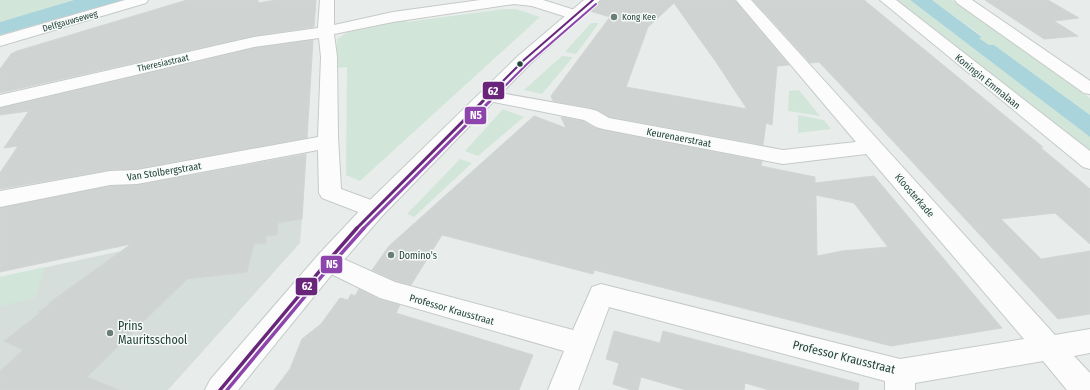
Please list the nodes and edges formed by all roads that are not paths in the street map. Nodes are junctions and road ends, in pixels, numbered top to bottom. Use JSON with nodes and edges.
{"nodes":[{"id":1,"x":141,"y":0,"type":"edge"},
{"id":2,"x":327,"y":0,"type":"edge"},
{"id":3,"x":511,"y":0,"type":"edge"},
{"id":4,"x":518,"y":0,"type":"edge"},
{"id":5,"x":593,"y":0,"type":"edge"},
{"id":6,"x":743,"y":0,"type":"edge"},
{"id":7,"x":887,"y":0,"type":"edge"},
{"id":8,"x":962,"y":0,"type":"edge"},
{"id":9,"x":576,"y":15,"type":"junction"},
{"id":10,"x":326,"y":26,"type":"junction"},
{"id":11,"x":0,"y":41,"type":"edge"},
{"id":12,"x":1090,"y":89,"type":"edge"},
{"id":13,"x":489,"y":96,"type":"junction"},
{"id":14,"x":0,"y":101,"type":"edge"},
{"id":15,"x":328,"y":142,"type":"junction"},
{"id":16,"x":872,"y":147,"type":"junction"},
{"id":17,"x":1090,"y":162,"type":"edge"},
{"id":18,"x":0,"y":199,"type":"edge"},
{"id":19,"x":374,"y":210,"type":"junction"},
{"id":20,"x":328,"y":261,"type":"junction"},
{"id":21,"x":1090,"y":341,"type":"edge"},
{"id":22,"x":581,"y":344,"type":"junction"},
{"id":23,"x":1049,"y":347,"type":"junction"},
{"id":24,"x":900,"y":381,"type":"edge"},
{"id":25,"x":220,"y":390,"type":"edge"},
{"id":26,"x":563,"y":390,"type":"edge"},
{"id":27,"x":1086,"y":390,"type":"edge"}],
"edges":[{"from":1,"to":11,"type":"street","name":"Delfgauwseweg"},
{"from":2,"to":10,"type":"street"},
{"from":3,"to":10,"type":"street","name":"Theresiastraat"},
{"from":4,"to":9,"type":"street"},
{"from":5,"to":9,"type":"street"},
{"from":6,"to":16,"type":"street","name":"Kloosterkade"},
{"from":7,"to":17,"type":"street","name":"Koningin Emmalaan"},
{"from":8,"to":12,"type":"street"},
{"from":9,"to":13,"type":"street"},
{"from":10,"to":14,"type":"street","name":"Theresiastraat"},
{"from":10,"to":15,"type":"street"},
{"from":13,"to":16,"type":"street","name":"Keurenaerstraat"},
{"from":13,"to":19,"type":"street"},
{"from":15,"to":18,"type":"street","name":"Van Stolbergstraat"},
{"from":15,"to":19,"type":"street"},
{"from":16,"to":23,"type":"street","name":"Kloosterkade"},
{"from":19,"to":20,"type":"street"},
{"from":20,"to":22,"type":"street","name":"Professor Krausstraat"},
{"from":20,"to":25,"type":"street"},
{"from":21,"to":23,"type":"street","name":"Professor Krausstraat"},
{"from":22,"to":24,"type":"street","name":"Professor Krausstraat"},
{"from":22,"to":26,"type":"street"},
{"from":23,"to":24,"type":"street","name":"Professor Krausstraat"},
{"from":23,"to":27,"type":"street","name":"Kloosterkade"}]}
